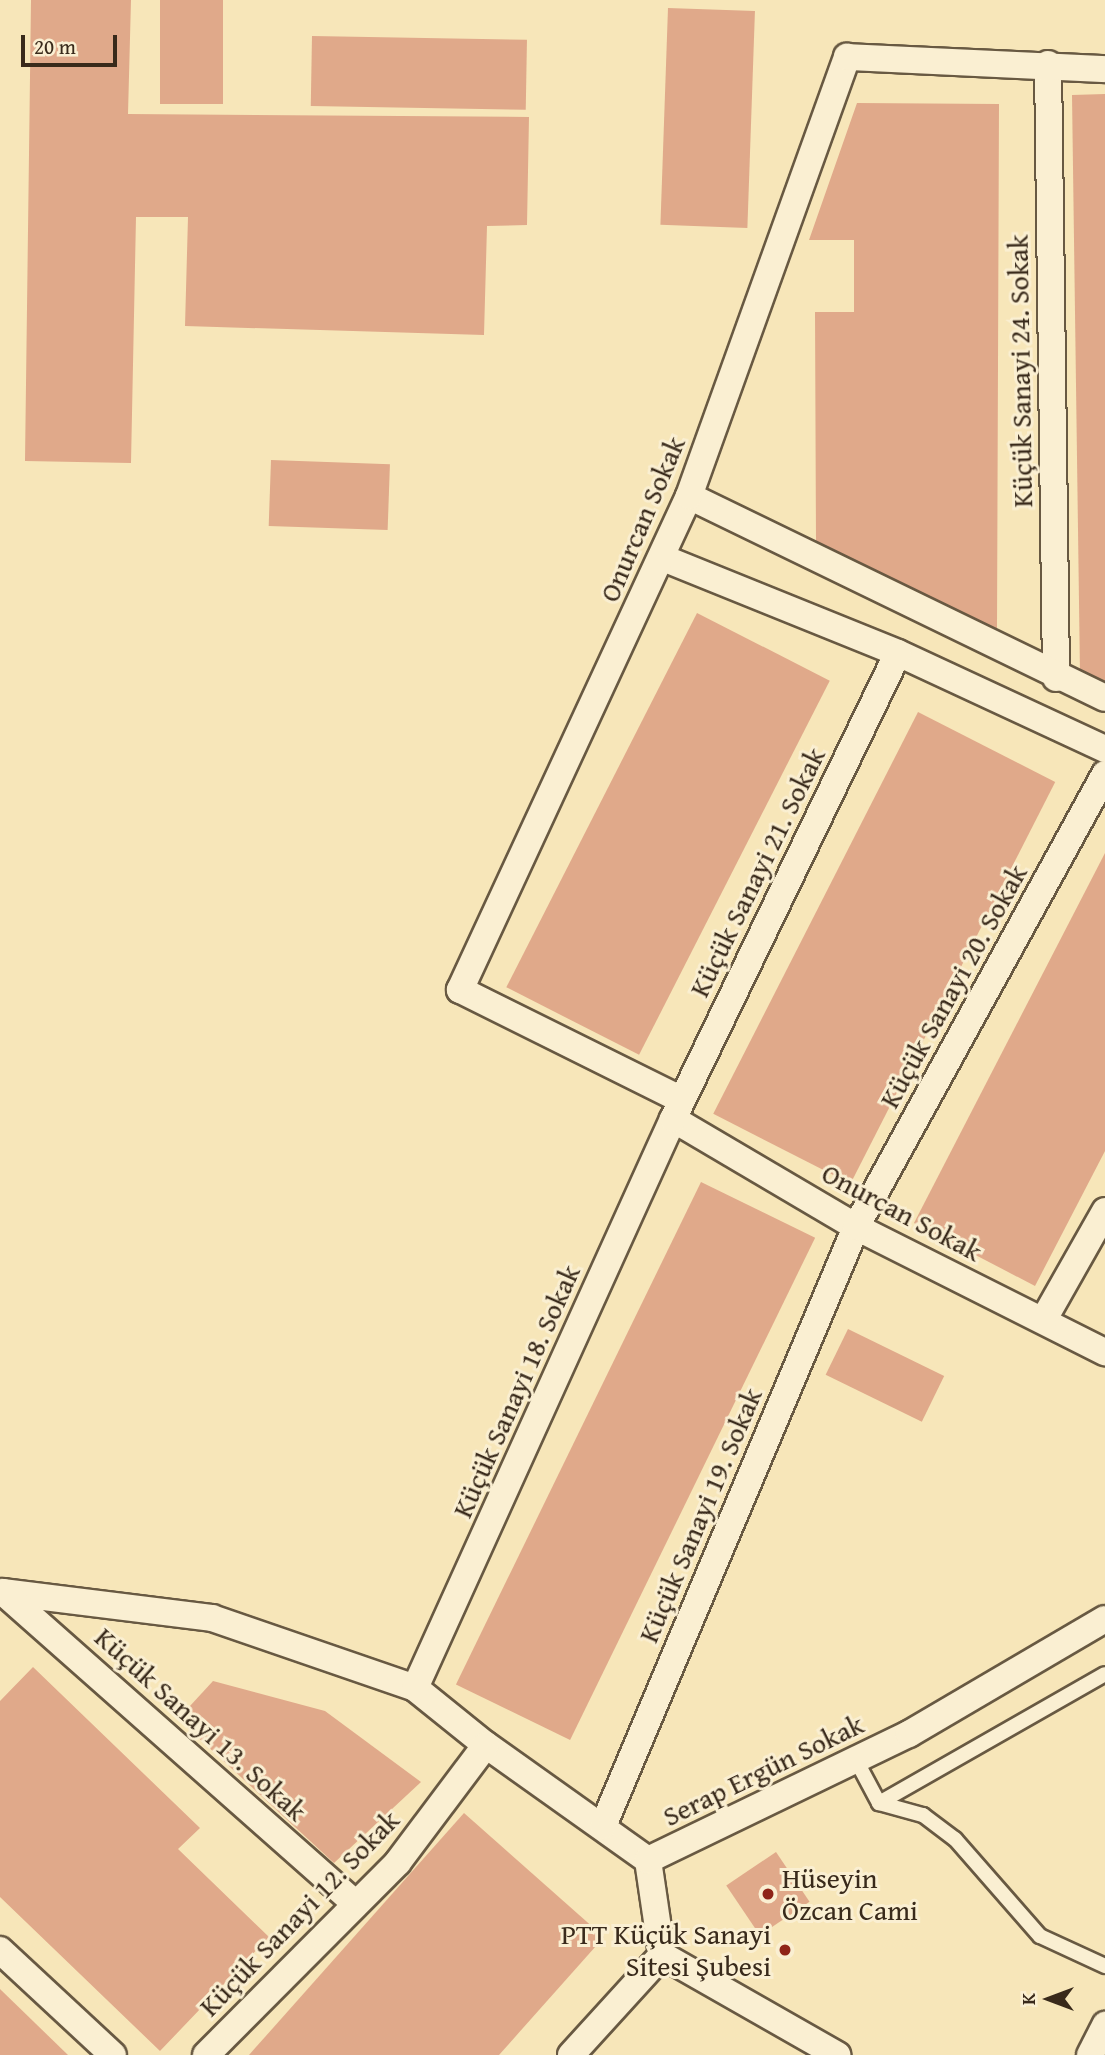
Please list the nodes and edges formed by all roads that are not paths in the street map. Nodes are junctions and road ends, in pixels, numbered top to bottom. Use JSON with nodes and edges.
{"nodes":[{"id":1,"x":1048,"y":64,"type":"junction"},
{"id":2,"x":1105,"y":69,"type":"edge"},
{"id":3,"x":689,"y":496,"type":"junction"},
{"id":4,"x":663,"y":558,"type":"junction"},
{"id":5,"x":898,"y":653,"type":"junction"},
{"id":6,"x":1056,"y":678,"type":"junction"},
{"id":7,"x":1105,"y":698,"type":"edge"},
{"id":8,"x":1105,"y":749,"type":"edge"},
{"id":9,"x":1105,"y":774,"type":"edge"},
{"id":10,"x":678,"y":1110,"type":"junction"},
{"id":11,"x":1105,"y":1211,"type":"edge"},
{"id":12,"x":856,"y":1227,"type":"junction"},
{"id":13,"x":1044,"y":1319,"type":"junction"},
{"id":14,"x":1105,"y":1352,"type":"edge"},
{"id":15,"x":1105,"y":1619,"type":"edge"},
{"id":16,"x":1105,"y":1674,"type":"edge"},
{"id":17,"x":415,"y":1688,"type":"junction"},
{"id":18,"x":486,"y":1745,"type":"junction"},
{"id":19,"x":856,"y":1760,"type":"junction"},
{"id":20,"x":879,"y":1803,"type":"junction"},
{"id":21,"x":603,"y":1826,"type":"junction"},
{"id":22,"x":648,"y":1860,"type":"junction"},
{"id":23,"x":356,"y":1904,"type":"junction"},
{"id":24,"x":0,"y":1950,"type":"edge"},
{"id":25,"x":662,"y":1955,"type":"junction"},
{"id":26,"x":1105,"y":1966,"type":"edge"},
{"id":27,"x":1105,"y":2025,"type":"edge"},
{"id":28,"x":113,"y":2055,"type":"edge"},
{"id":29,"x":205,"y":2055,"type":"edge"},
{"id":30,"x":571,"y":2055,"type":"edge"},
{"id":31,"x":837,"y":2055,"type":"edge"},
{"id":32,"x":1090,"y":2055,"type":"edge"}],
"edges":[{"from":1,"to":2,"type":"street"},
{"from":1,"to":3,"type":"street","name":"Onurcan Sokak"},
{"from":1,"to":6,"type":"street","name":"Küçük Sanayi 24. Sokak"},
{"from":3,"to":4,"type":"street","name":"Onurcan Sokak"},
{"from":3,"to":6,"type":"street"},
{"from":4,"to":5,"type":"street"},
{"from":4,"to":10,"type":"street","name":"Onurcan Sokak"},
{"from":5,"to":8,"type":"street"},
{"from":5,"to":10,"type":"street","name":"Küçük Sanayi 21. Sokak"},
{"from":6,"to":7,"type":"street"},
{"from":9,"to":12,"type":"street","name":"Küçük Sanayi 20. Sokak"},
{"from":10,"to":12,"type":"street","name":"Onurcan Sokak"},
{"from":10,"to":17,"type":"street","name":"Küçük Sanayi 18. Sokak"},
{"from":11,"to":13,"type":"street"},
{"from":12,"to":13,"type":"street","name":"Onurcan Sokak"},
{"from":12,"to":21,"type":"street","name":"Küçük Sanayi 19. Sokak"},
{"from":13,"to":14,"type":"street","name":"Onurcan Sokak"},
{"from":15,"to":19,"type":"street","name":"Serap Ergün Sokak"},
{"from":16,"to":20,"type":"lane"},
{"from":17,"to":18,"type":"street"},
{"from":17,"to":23,"type":"street","name":"Küçük Sanayi 13. Sokak"},
{"from":18,"to":21,"type":"street"},
{"from":18,"to":23,"type":"street","name":"Küçük Sanayi 12. Sokak"},
{"from":19,"to":20,"type":"lane"},
{"from":19,"to":22,"type":"street","name":"Serap Ergün Sokak"},
{"from":20,"to":26,"type":"lane"},
{"from":21,"to":22,"type":"street"},
{"from":22,"to":25,"type":"street","name":"Serap Ergün Sokak"},
{"from":23,"to":29,"type":"street","name":"Küçük Sanayi 12. Sokak"},
{"from":24,"to":28,"type":"street"},
{"from":25,"to":30,"type":"street"},
{"from":25,"to":31,"type":"street"},
{"from":27,"to":32,"type":"street"}]}
